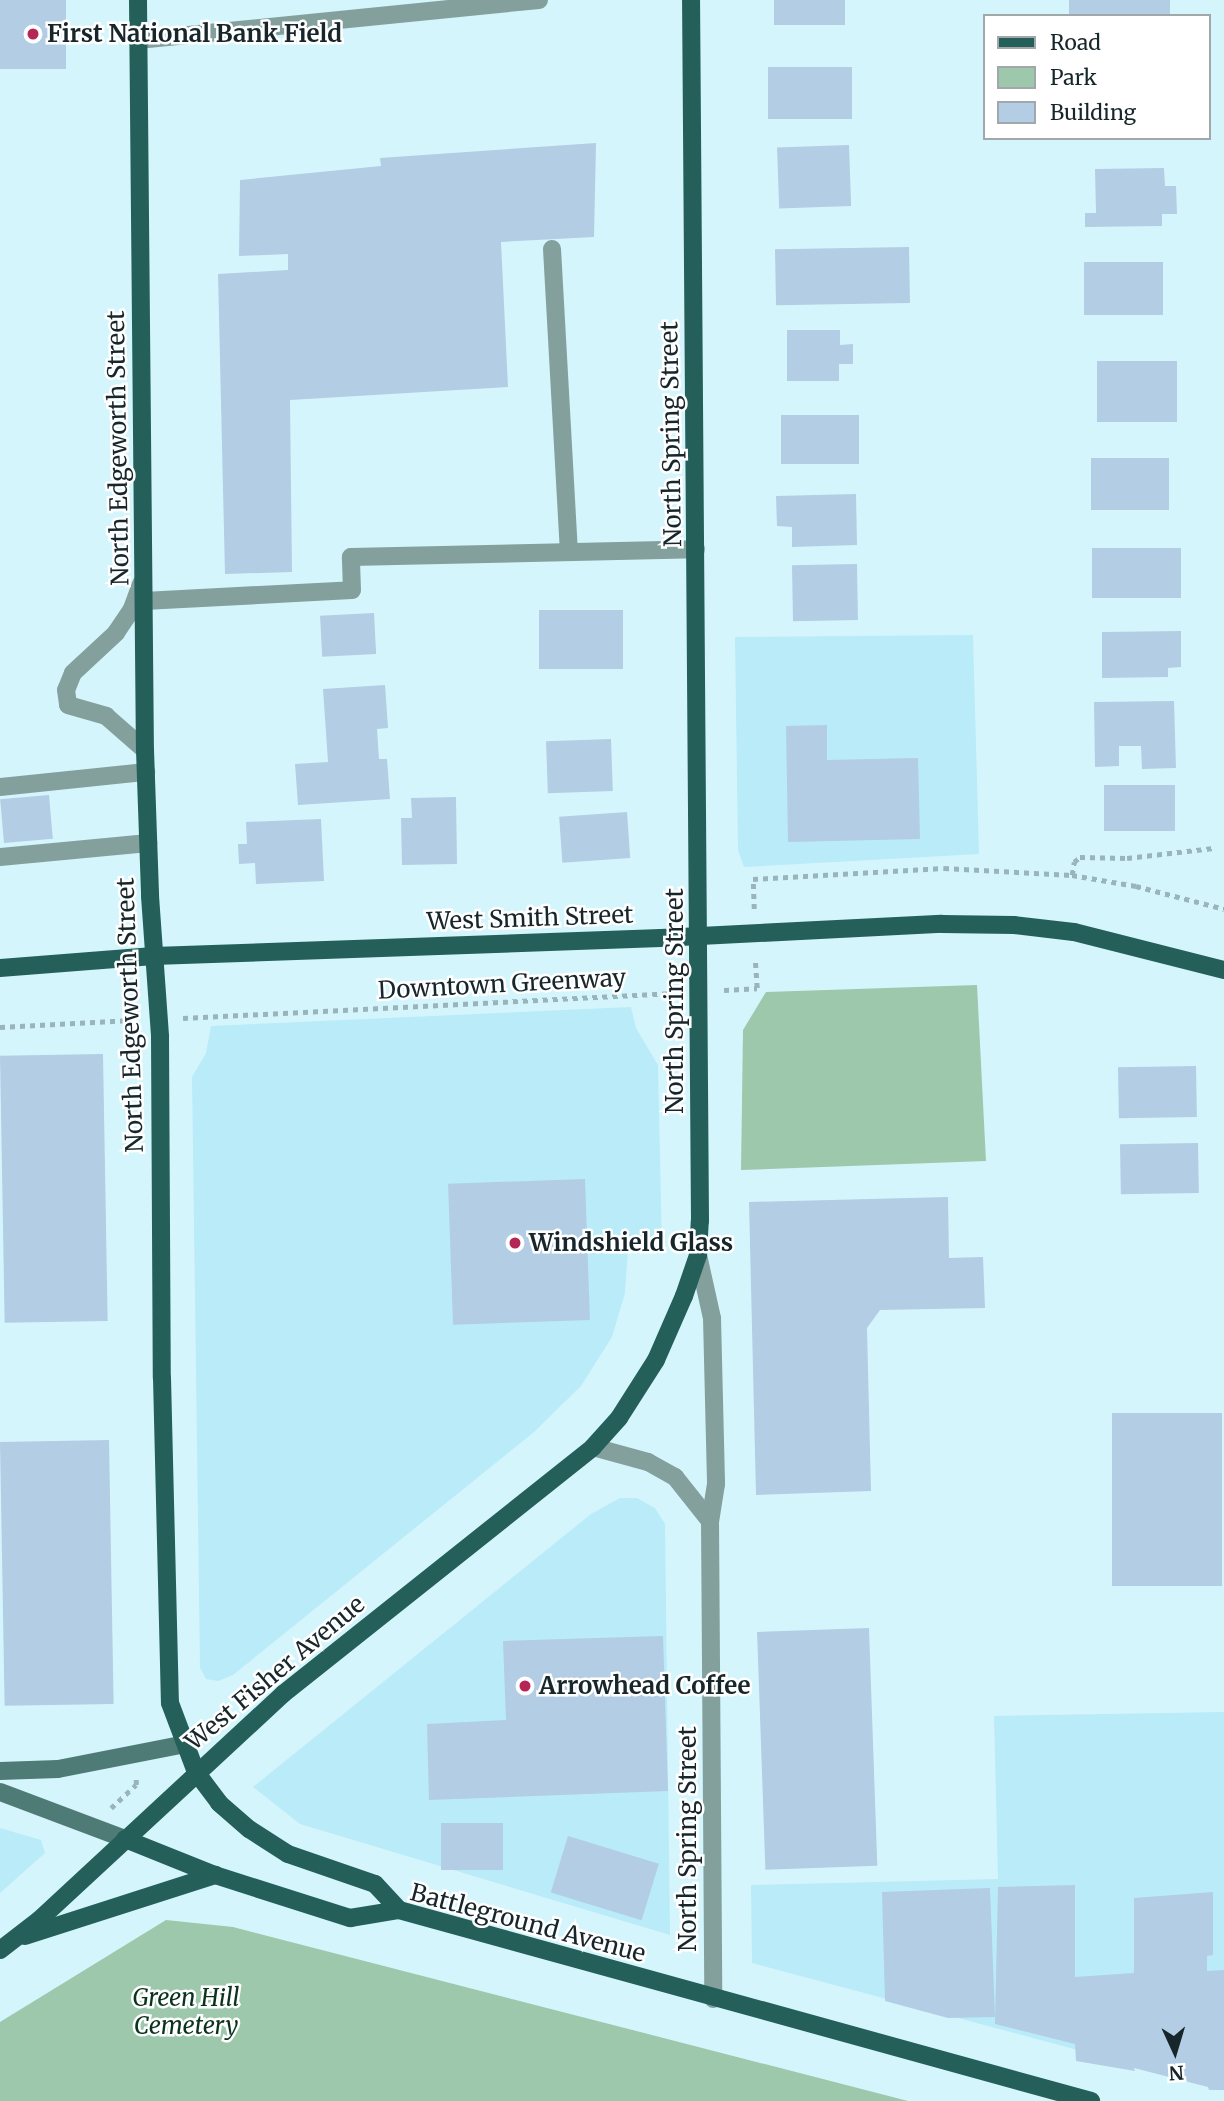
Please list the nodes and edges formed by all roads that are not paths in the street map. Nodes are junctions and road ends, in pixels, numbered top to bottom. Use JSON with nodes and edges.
{"nodes":[{"id":1,"x":138,"y":0,"type":"edge"},
{"id":2,"x":539,"y":0,"type":"edge"},
{"id":3,"x":691,"y":0,"type":"edge"},
{"id":4,"x":138,"y":40,"type":"junction"},
{"id":5,"x":552,"y":249,"type":"dead end"},
{"id":6,"x":696,"y":549,"type":"junction"},
{"id":7,"x":569,"y":550,"type":"junction"},
{"id":8,"x":144,"y":578,"type":"junction"},
{"id":9,"x":144,"y":601,"type":"junction"},
{"id":10,"x":145,"y":750,"type":"junction"},
{"id":11,"x":146,"y":772,"type":"junction"},
{"id":12,"x":0,"y":787,"type":"edge"},
{"id":13,"x":148,"y":843,"type":"junction"},
{"id":14,"x":0,"y":857,"type":"edge"},
{"id":15,"x":699,"y":936,"type":"junction"},
{"id":16,"x":154,"y":956,"type":"junction"},
{"id":17,"x":0,"y":968,"type":"edge"},
{"id":18,"x":1224,"y":970,"type":"edge"},
{"id":19,"x":698,"y":1255,"type":"junction"},
{"id":20,"x":593,"y":1447,"type":"junction"},
{"id":21,"x":710,"y":1521,"type":"junction"},
{"id":22,"x":186,"y":1744,"type":"junction"},
{"id":23,"x":0,"y":1771,"type":"edge"},
{"id":24,"x":196,"y":1772,"type":"junction"},
{"id":25,"x":0,"y":1792,"type":"edge"},
{"id":26,"x":125,"y":1839,"type":"junction"},
{"id":27,"x":215,"y":1875,"type":"junction"},
{"id":28,"x":398,"y":1910,"type":"junction"},
{"id":29,"x":7,"y":1944,"type":"edge"},
{"id":30,"x":713,"y":1999,"type":"junction"},
{"id":31,"x":1091,"y":2101,"type":"edge"}],
"edges":[{"from":1,"to":4,"type":"main road","name":"North Edgeworth Street"},
{"from":2,"to":4,"type":"street"},
{"from":3,"to":6,"type":"main road","name":"North Spring Street"},
{"from":4,"to":8,"type":"main road","name":"North Edgeworth Street"},
{"from":5,"to":7,"type":"street"},
{"from":6,"to":7,"type":"street"},
{"from":6,"to":15,"type":"main road","name":"North Spring Street"},
{"from":7,"to":9,"type":"street"},
{"from":8,"to":9,"type":"main road","name":"North Edgeworth Street"},
{"from":8,"to":10,"type":"street"},
{"from":9,"to":10,"type":"main road","name":"North Edgeworth Street"},
{"from":10,"to":11,"type":"main road","name":"North Edgeworth Street"},
{"from":11,"to":12,"type":"street"},
{"from":11,"to":13,"type":"main road","name":"North Edgeworth Street"},
{"from":13,"to":14,"type":"street"},
{"from":13,"to":16,"type":"main road","name":"North Edgeworth Street"},
{"from":15,"to":16,"type":"main road","name":"West Smith Street"},
{"from":15,"to":18,"type":"main road","name":"West Smith Street"},
{"from":15,"to":19,"type":"main road","name":"North Spring Street"},
{"from":16,"to":17,"type":"main road","name":"West Smith Street"},
{"from":16,"to":22,"type":"main road","name":"North Edgeworth Street"},
{"from":19,"to":20,"type":"main road","name":"West Fisher Avenue"},
{"from":19,"to":21,"type":"street","name":"North Spring Street"},
{"from":20,"to":21,"type":"street"},
{"from":20,"to":24,"type":"main road","name":"West Fisher Avenue"},
{"from":21,"to":30,"type":"street","name":"North Spring Street"},
{"from":22,"to":23,"type":"main road"},
{"from":22,"to":24,"type":"main road","name":"North Edgeworth Street"},
{"from":24,"to":26,"type":"main road","name":"West Fisher Avenue"},
{"from":24,"to":28,"type":"main road","name":"North Edgeworth Street"},
{"from":25,"to":26,"type":"main road","name":"Battleground Avenue"},
{"from":26,"to":27,"type":"main road","name":"Battleground Avenue"},
{"from":26,"to":29,"type":"main road","name":"West Fisher Avenue"},
{"from":27,"to":28,"type":"main road","name":"Battleground Avenue"},
{"from":27,"to":29,"type":"main road"},
{"from":28,"to":30,"type":"main road","name":"Battleground Avenue"},
{"from":30,"to":31,"type":"main road","name":"Battleground Avenue"}]}
